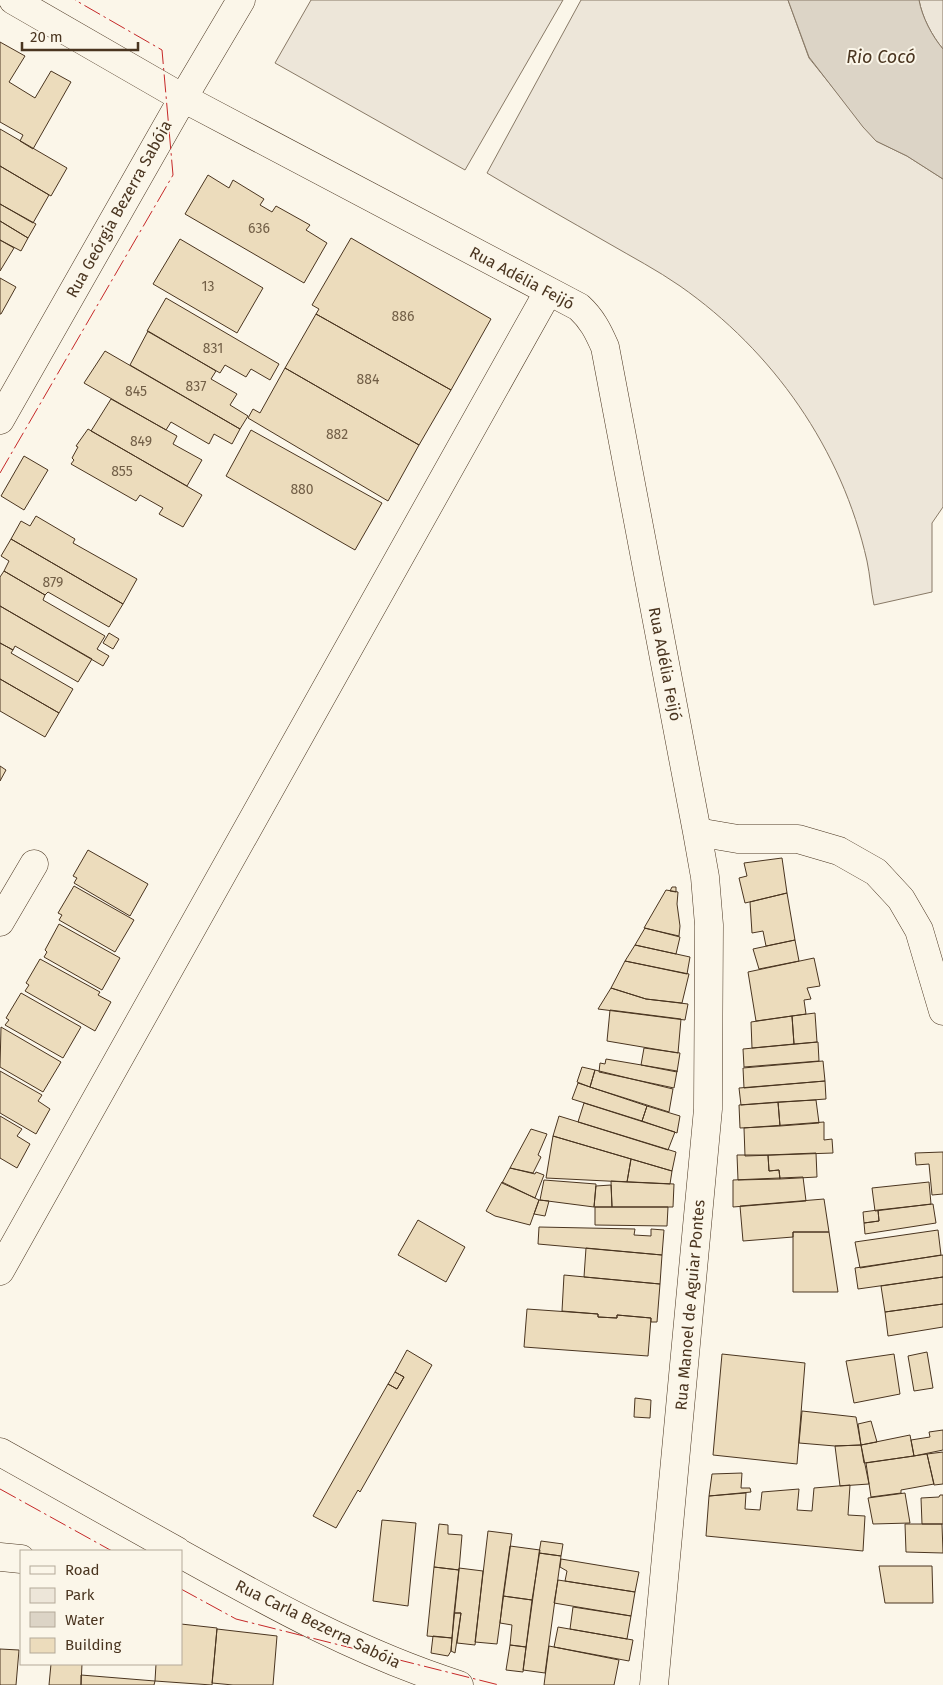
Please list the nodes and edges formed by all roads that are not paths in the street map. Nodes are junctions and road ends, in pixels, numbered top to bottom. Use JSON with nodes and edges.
{"nodes":[{"id":1,"x":13,"y":0,"type":"edge"},
{"id":2,"x":241,"y":0,"type":"edge"},
{"id":3,"x":182,"y":98,"type":"junction"},
{"id":4,"x":548,"y":292,"type":"junction"},
{"id":5,"x":0,"y":420,"type":"edge"},
{"id":6,"x":697,"y":832,"type":"junction"},
{"id":7,"x":34,"y":864,"type":"dead end"},
{"id":8,"x":0,"y":922,"type":"edge"},
{"id":9,"x":709,"y":925,"type":"joint"},
{"id":10,"x":943,"y":1011,"type":"edge"},
{"id":11,"x":0,"y":1271,"type":"edge"},
{"id":12,"x":0,"y":1452,"type":"edge"},
{"id":13,"x":175,"y":1550,"type":"edge"},
{"id":14,"x":182,"y":1555,"type":"edge"},
{"id":15,"x":0,"y":1557,"type":"edge"},
{"id":16,"x":20,"y":1559,"type":"edge"},
{"id":17,"x":182,"y":1573,"type":"edge"},
{"id":18,"x":224,"y":1577,"type":"junction"},
{"id":19,"x":460,"y":1685,"type":"edge"},
{"id":20,"x":654,"y":1685,"type":"edge"}],
"edges":[{"from":1,"to":3,"type":"street","name":"Rua Adélia Feijó"},
{"from":2,"to":3,"type":"street","name":"Rua Geórgia Bezerra Sabóia"},
{"from":3,"to":4,"type":"street","name":"Rua Adélia Feijó"},
{"from":3,"to":5,"type":"street","name":"Rua Geórgia Bezerra Sabóia"},
{"from":4,"to":6,"type":"street","name":"Rua Adélia Feijó"},
{"from":4,"to":11,"type":"street"},
{"from":6,"to":9,"type":"street","name":"Rua Adélia Feijó"},
{"from":6,"to":10,"type":"street"},
{"from":7,"to":8,"type":"street"},
{"from":9,"to":20,"type":"street","name":"Rua Manoel de Aguiar Pontes"},
{"from":12,"to":13,"type":"street"},
{"from":14,"to":18,"type":"street","name":"Rua Carla Bezerra Sabóia"},
{"from":15,"to":16,"type":"street"},
{"from":17,"to":18,"type":"street"},
{"from":18,"to":19,"type":"street","name":"Rua Carla Bezerra Sabóia"}]}
